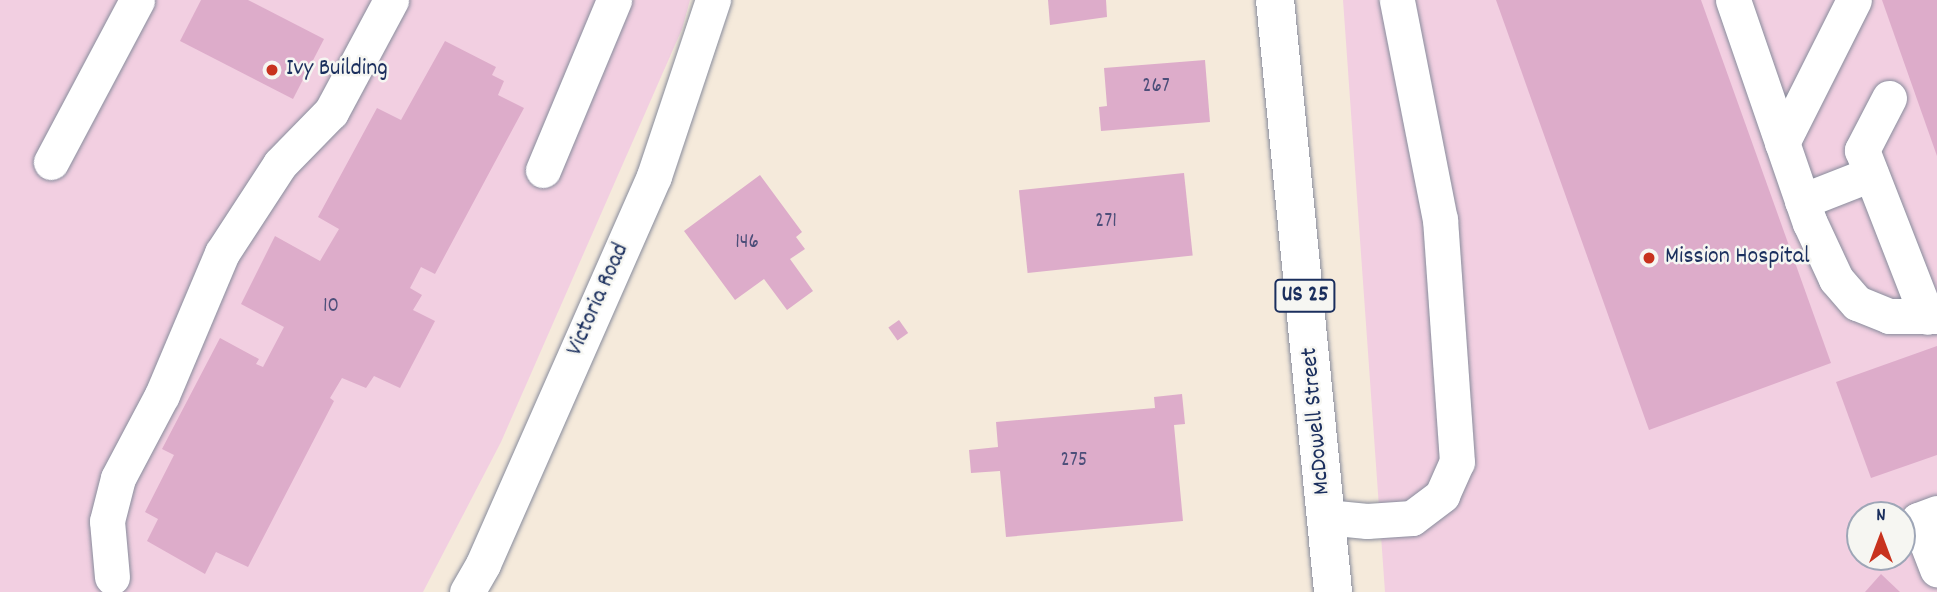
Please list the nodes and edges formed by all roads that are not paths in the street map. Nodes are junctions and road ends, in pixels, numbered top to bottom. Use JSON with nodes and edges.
{"nodes":[{"id":1,"x":138,"y":0,"type":"edge"},
{"id":2,"x":391,"y":0,"type":"edge"},
{"id":3,"x":614,"y":0,"type":"edge"},
{"id":4,"x":713,"y":0,"type":"edge"},
{"id":5,"x":1275,"y":0,"type":"edge"},
{"id":6,"x":1397,"y":0,"type":"edge"},
{"id":7,"x":1733,"y":0,"type":"edge"},
{"id":8,"x":1854,"y":0,"type":"edge"},
{"id":9,"x":1889,"y":98,"type":"dead end"},
{"id":10,"x":1782,"y":143,"type":"junction"},
{"id":11,"x":51,"y":162,"type":"dead end"},
{"id":12,"x":543,"y":170,"type":"dead end"},
{"id":13,"x":1871,"y":174,"type":"junction"},
{"id":14,"x":1802,"y":201,"type":"junction"},
{"id":15,"x":1932,"y":316,"type":"edge"},
{"id":16,"x":1937,"y":513,"type":"edge"},
{"id":17,"x":1326,"y":517,"type":"junction"},
{"id":18,"x":1937,"y":569,"type":"edge"},
{"id":19,"x":112,"y":577,"type":"dead end"},
{"id":20,"x":467,"y":592,"type":"edge"},
{"id":21,"x":1333,"y":592,"type":"edge"}],
"edges":[{"from":1,"to":11,"type":"street"},
{"from":2,"to":19,"type":"street"},
{"from":3,"to":12,"type":"street"},
{"from":4,"to":20,"type":"street","name":"Victoria Road"},
{"from":5,"to":17,"type":"main road","name":"McDowell Street","number":"US 25"},
{"from":6,"to":17,"type":"street"},
{"from":7,"to":10,"type":"street"},
{"from":8,"to":10,"type":"street"},
{"from":9,"to":13,"type":"street"},
{"from":10,"to":14,"type":"street"},
{"from":13,"to":14,"type":"street"},
{"from":13,"to":15,"type":"street"},
{"from":14,"to":15,"type":"street"},
{"from":16,"to":18,"type":"street"},
{"from":17,"to":21,"type":"main road","name":"McDowell Street","number":"US 25"}]}
